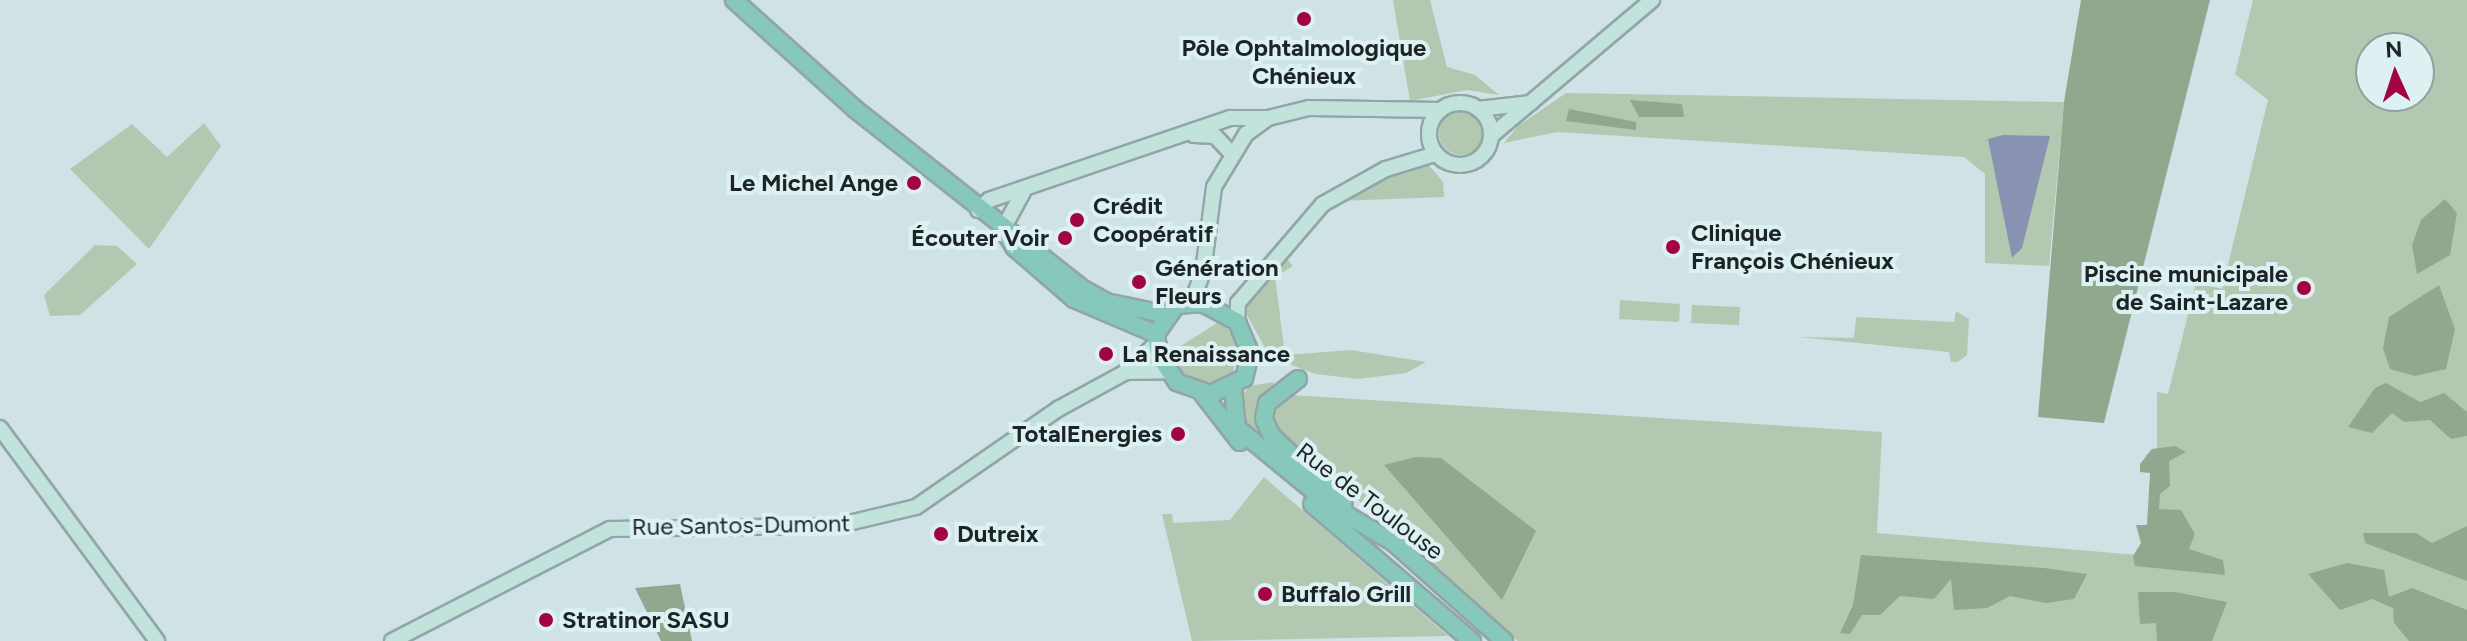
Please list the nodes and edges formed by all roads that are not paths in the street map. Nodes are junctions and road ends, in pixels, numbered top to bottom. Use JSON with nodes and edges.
{"nodes":[{"id":1,"x":734,"y":0,"type":"edge"},
{"id":2,"x":1652,"y":0,"type":"edge"},
{"id":3,"x":1531,"y":103,"type":"junction"},
{"id":4,"x":1478,"y":109,"type":"junction"},
{"id":5,"x":1440,"y":110,"type":"junction"},
{"id":6,"x":1268,"y":118,"type":"junction"},
{"id":7,"x":1190,"y":135,"type":"junction"},
{"id":8,"x":1491,"y":136,"type":"junction"},
{"id":9,"x":1231,"y":153,"type":"junction"},
{"id":10,"x":1435,"y":154,"type":"junction"},
{"id":11,"x":1023,"y":192,"type":"junction"},
{"id":12,"x":978,"y":210,"type":"junction"},
{"id":13,"x":1003,"y":229,"type":"junction"},
{"id":14,"x":1192,"y":302,"type":"junction"},
{"id":15,"x":1164,"y":314,"type":"junction"},
{"id":16,"x":1237,"y":322,"type":"junction"},
{"id":17,"x":1156,"y":339,"type":"junction"},
{"id":18,"x":1167,"y":371,"type":"junction"},
{"id":19,"x":1124,"y":373,"type":"junction"},
{"id":20,"x":1298,"y":379,"type":"dead end"},
{"id":21,"x":1233,"y":388,"type":"junction"},
{"id":22,"x":1202,"y":393,"type":"junction"},
{"id":23,"x":0,"y":428,"type":"edge"},
{"id":24,"x":1359,"y":519,"type":"junction"},
{"id":25,"x":156,"y":641,"type":"edge"},
{"id":26,"x":392,"y":641,"type":"edge"},
{"id":27,"x":1472,"y":641,"type":"edge"},
{"id":28,"x":1504,"y":641,"type":"edge"}],
"edges":[{"from":1,"to":12,"type":"main road"},
{"from":2,"to":3,"type":"street"},
{"from":3,"to":4,"type":"street"},
{"from":3,"to":8,"type":"street"},
{"from":4,"to":5,"type":"street"},
{"from":4,"to":8,"type":"street"},
{"from":5,"to":6,"type":"street"},
{"from":5,"to":10,"type":"street"},
{"from":6,"to":7,"type":"street"},
{"from":6,"to":9,"type":"street"},
{"from":7,"to":9,"type":"street"},
{"from":7,"to":11,"type":"street"},
{"from":8,"to":10,"type":"street"},
{"from":9,"to":14,"type":"street"},
{"from":10,"to":16,"type":"street"},
{"from":11,"to":12,"type":"street"},
{"from":11,"to":13,"type":"street"},
{"from":12,"to":13,"type":"main road"},
{"from":13,"to":15,"type":"main road"},
{"from":13,"to":17,"type":"main road"},
{"from":14,"to":15,"type":"main road"},
{"from":14,"to":16,"type":"main road"},
{"from":15,"to":17,"type":"main road"},
{"from":16,"to":21,"type":"main road"},
{"from":17,"to":18,"type":"main road"},
{"from":17,"to":19,"type":"street","name":"Rue Santos-Dumont"},
{"from":18,"to":19,"type":"street","name":"Rue Santos-Dumont"},
{"from":18,"to":22,"type":"main road"},
{"from":19,"to":26,"type":"street","name":"Rue Santos-Dumont"},
{"from":20,"to":24,"type":"main road"},
{"from":21,"to":22,"type":"main road"},
{"from":21,"to":24,"type":"main road","name":"Rue de Toulouse"},
{"from":22,"to":27,"type":"main road","name":"Rue de Toulouse"},
{"from":23,"to":25,"type":"street"},
{"from":24,"to":28,"type":"main road","name":"Rue de Toulouse"}]}
